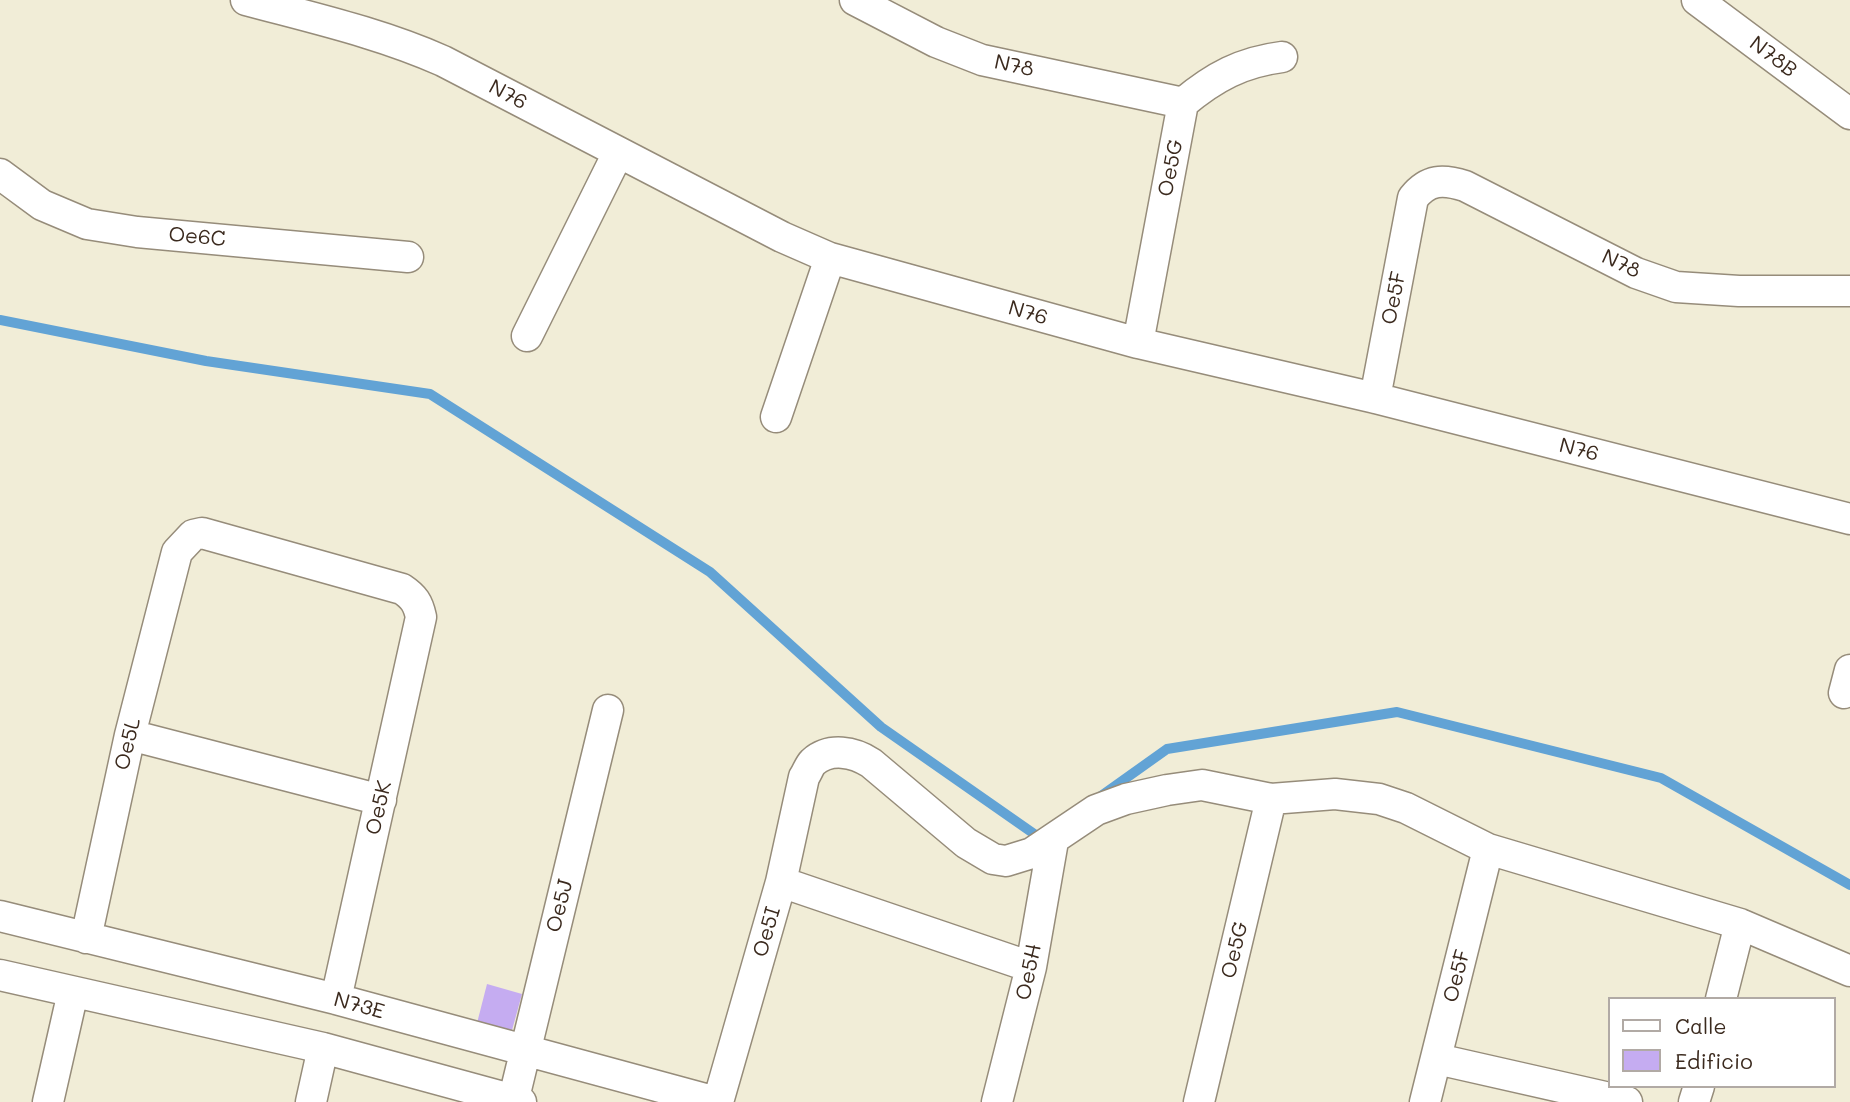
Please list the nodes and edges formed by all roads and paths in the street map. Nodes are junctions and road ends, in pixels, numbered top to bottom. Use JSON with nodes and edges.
{"nodes":[{"id":1,"x":246,"y":0,"type":"edge"},
{"id":2,"x":855,"y":0,"type":"edge"},
{"id":3,"x":1697,"y":0,"type":"edge"},
{"id":4,"x":1282,"y":57,"type":"dead end"},
{"id":5,"x":1183,"y":103,"type":"junction"},
{"id":6,"x":1850,"y":114,"type":"edge"},
{"id":7,"x":618,"y":153,"type":"junction"},
{"id":8,"x":0,"y":174,"type":"edge"},
{"id":9,"x":1413,"y":198,"type":"joint"},
{"id":10,"x":408,"y":257,"type":"dead end"},
{"id":11,"x":830,"y":258,"type":"junction"},
{"id":12,"x":1850,"y":291,"type":"edge"},
{"id":13,"x":527,"y":336,"type":"dead end"},
{"id":14,"x":1138,"y":343,"type":"junction"},
{"id":15,"x":1375,"y":398,"type":"junction"},
{"id":16,"x":776,"y":417,"type":"dead end"},
{"id":17,"x":1850,"y":519,"type":"edge"},
{"id":18,"x":177,"y":552,"type":"joint"},
{"id":19,"x":608,"y":710,"type":"dead end"},
{"id":20,"x":130,"y":734,"type":"junction"},
{"id":21,"x":1271,"y":799,"type":"junction"},
{"id":22,"x":381,"y":800,"type":"junction"},
{"id":23,"x":1053,"y":841,"type":"junction"},
{"id":24,"x":1488,"y":849,"type":"junction"},
{"id":25,"x":781,"y":882,"type":"junction"},
{"id":26,"x":0,"y":916,"type":"edge"},
{"id":27,"x":1741,"y":924,"type":"junction"},
{"id":28,"x":86,"y":938,"type":"junction"},
{"id":29,"x":1031,"y":967,"type":"junction"},
{"id":30,"x":1850,"y":971,"type":"edge"},
{"id":31,"x":0,"y":975,"type":"edge"},
{"id":32,"x":73,"y":992,"type":"junction"},
{"id":33,"x":1722,"y":997,"type":"edge"},
{"id":34,"x":335,"y":999,"type":"junction"},
{"id":35,"x":323,"y":1048,"type":"junction"},
{"id":36,"x":524,"y":1050,"type":"junction"},
{"id":37,"x":1437,"y":1059,"type":"junction"},
{"id":38,"x":515,"y":1101,"type":"edge"},
{"id":39,"x":48,"y":1102,"type":"edge"},
{"id":40,"x":311,"y":1102,"type":"edge"},
{"id":41,"x":717,"y":1102,"type":"edge"},
{"id":42,"x":998,"y":1102,"type":"edge"},
{"id":43,"x":1199,"y":1102,"type":"edge"},
{"id":44,"x":1426,"y":1102,"type":"edge"},
{"id":45,"x":1627,"y":1102,"type":"edge"}],
"edges":[{"from":1,"to":7,"type":"street","name":"N76"},
{"from":2,"to":5,"type":"street","name":"N78"},
{"from":3,"to":6,"type":"street","name":"N78B"},
{"from":4,"to":5,"type":"street"},
{"from":5,"to":14,"type":"street","name":"Oe5G"},
{"from":7,"to":11,"type":"street","name":"N76"},
{"from":7,"to":13,"type":"street"},
{"from":8,"to":10,"type":"street","name":"Oe6C"},
{"from":9,"to":12,"type":"street","name":"N78"},
{"from":9,"to":15,"type":"street","name":"Oe5F"},
{"from":11,"to":14,"type":"street","name":"N76"},
{"from":11,"to":16,"type":"street"},
{"from":14,"to":15,"type":"street","name":"N76"},
{"from":15,"to":17,"type":"street","name":"N76"},
{"from":18,"to":20,"type":"street","name":"Oe5L"},
{"from":18,"to":22,"type":"street","name":"Oe5K"},
{"from":19,"to":36,"type":"street","name":"Oe5J"},
{"from":20,"to":22,"type":"street"},
{"from":20,"to":28,"type":"street","name":"Oe5L"},
{"from":21,"to":23,"type":"street"},
{"from":21,"to":24,"type":"street"},
{"from":21,"to":43,"type":"street","name":"Oe5G"},
{"from":22,"to":34,"type":"street","name":"Oe5K"},
{"from":23,"to":25,"type":"street","name":"Oe5I"},
{"from":23,"to":29,"type":"street","name":"Oe5H"},
{"from":24,"to":27,"type":"street"},
{"from":24,"to":37,"type":"street","name":"Oe5F"},
{"from":25,"to":29,"type":"street"},
{"from":25,"to":41,"type":"street","name":"Oe5I"},
{"from":26,"to":28,"type":"street","name":"N73E"},
{"from":27,"to":30,"type":"street"},
{"from":27,"to":33,"type":"street"},
{"from":28,"to":34,"type":"street","name":"N73E"},
{"from":29,"to":42,"type":"street","name":"Oe5H"},
{"from":31,"to":32,"type":"street"},
{"from":32,"to":35,"type":"street"},
{"from":32,"to":39,"type":"street"},
{"from":34,"to":36,"type":"street","name":"N73E"},
{"from":35,"to":38,"type":"street"},
{"from":35,"to":40,"type":"street"},
{"from":36,"to":38,"type":"street","name":"Oe5J"},
{"from":36,"to":41,"type":"street","name":"N73E"},
{"from":37,"to":44,"type":"street","name":"Oe5F"},
{"from":37,"to":45,"type":"street"}]}
